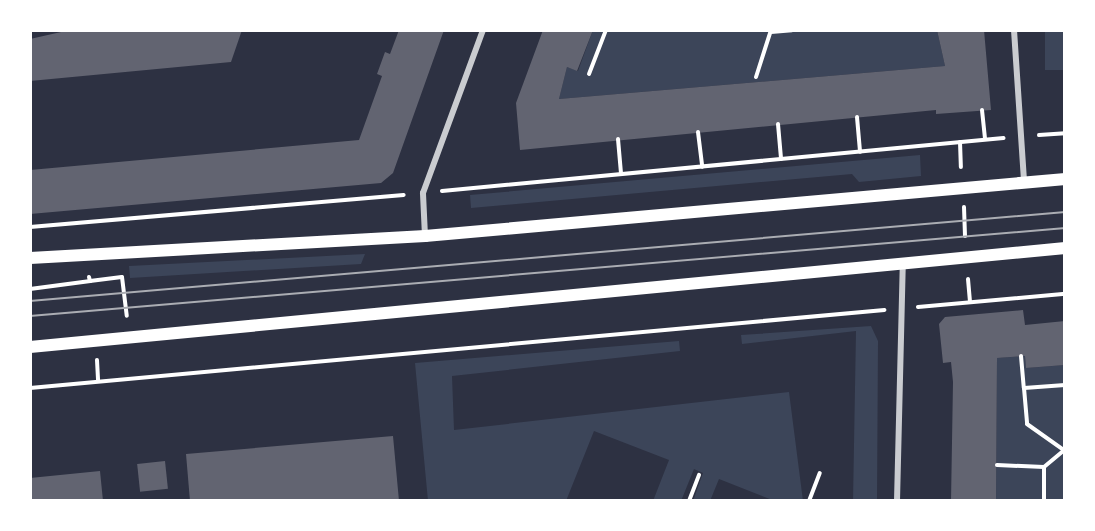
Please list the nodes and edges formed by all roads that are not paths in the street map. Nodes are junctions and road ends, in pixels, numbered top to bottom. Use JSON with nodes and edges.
{"nodes":[{"id":1,"x":483,"y":30,"type":"edge"},
{"id":2,"x":1014,"y":30,"type":"edge"},
{"id":3,"x":1065,"y":179,"type":"edge"},
{"id":4,"x":1024,"y":181,"type":"junction"},
{"id":5,"x":424,"y":236,"type":"junction"},
{"id":6,"x":1065,"y":248,"type":"edge"},
{"id":7,"x":30,"y":258,"type":"edge"},
{"id":8,"x":903,"y":262,"type":"junction"},
{"id":9,"x":30,"y":347,"type":"edge"},
{"id":10,"x":897,"y":501,"type":"edge"}],
"edges":[{"from":1,"to":5,"type":"street"},
{"from":2,"to":4,"type":"street"},
{"from":3,"to":4,"type":"main road"},
{"from":4,"to":5,"type":"main road"},
{"from":5,"to":7,"type":"main road"},
{"from":6,"to":8,"type":"main road"},
{"from":8,"to":9,"type":"main road"},
{"from":8,"to":10,"type":"street"}]}
